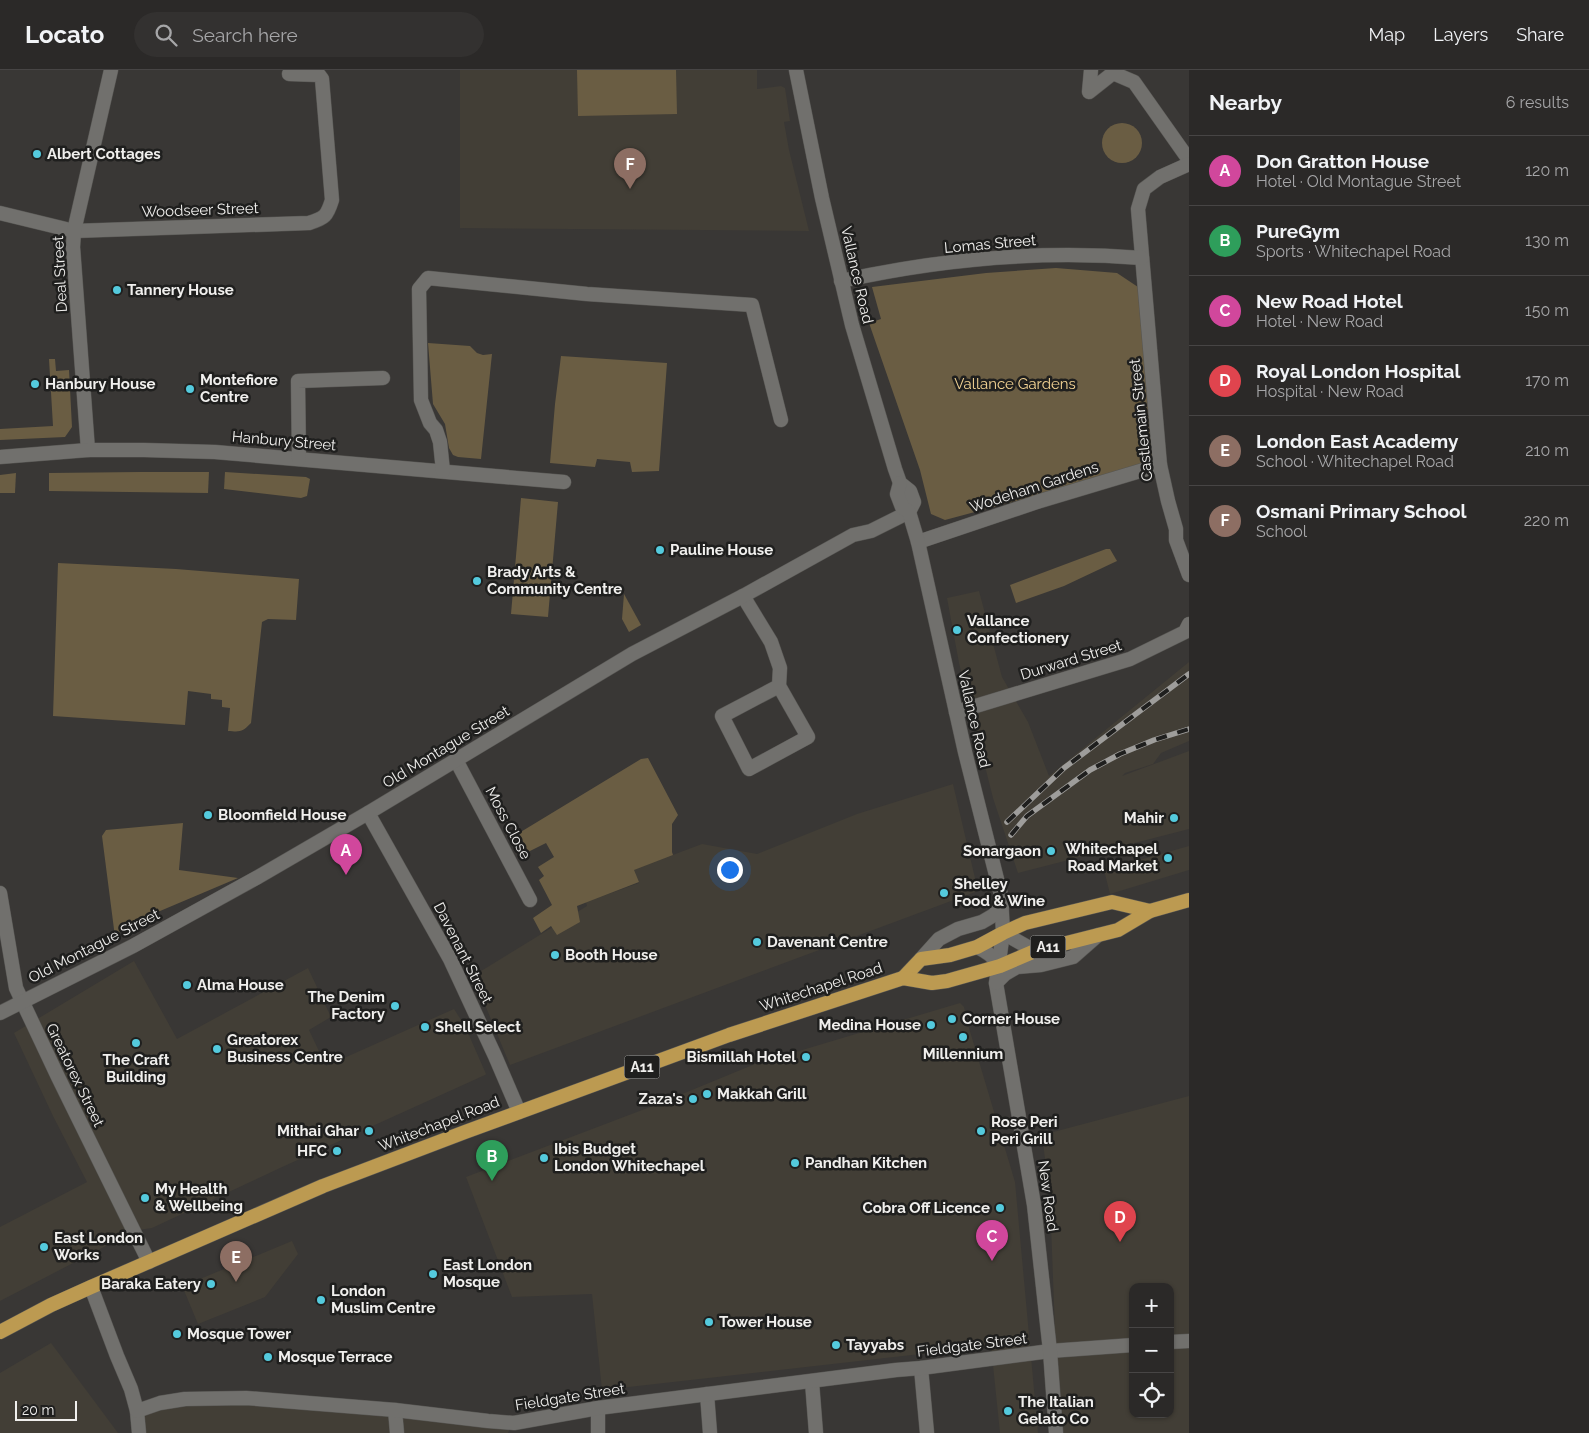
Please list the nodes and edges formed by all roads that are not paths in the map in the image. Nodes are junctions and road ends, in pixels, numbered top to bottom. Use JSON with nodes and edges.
{"nodes":[{"id":1,"x":110,"y":70,"type":"edge"},
{"id":2,"x":796,"y":70,"type":"edge"},
{"id":3,"x":1090,"y":70,"type":"edge"},
{"id":4,"x":289,"y":74,"type":"dead end"},
{"id":5,"x":1189,"y":162,"type":"edge"},
{"id":6,"x":0,"y":213,"type":"edge"},
{"id":7,"x":74,"y":232,"type":"junction"},
{"id":8,"x":1142,"y":258,"type":"junction"},
{"id":9,"x":841,"y":281,"type":"junction"},
{"id":10,"x":384,"y":378,"type":"dead end"},
{"id":11,"x":781,"y":420,"type":"dead end"},
{"id":12,"x":88,"y":450,"type":"junction"},
{"id":13,"x":0,"y":458,"type":"edge"},
{"id":14,"x":299,"y":459,"type":"junction"},
{"id":15,"x":1160,"y":465,"type":"junction"},
{"id":16,"x":443,"y":471,"type":"junction"},
{"id":17,"x":564,"y":482,"type":"dead end"},
{"id":18,"x":909,"y":512,"type":"junction"},
{"id":19,"x":918,"y":542,"type":"junction"},
{"id":20,"x":1189,"y":575,"type":"edge"},
{"id":21,"x":743,"y":596,"type":"junction"},
{"id":22,"x":1188,"y":632,"type":"edge"},
{"id":23,"x":779,"y":686,"type":"junction"},
{"id":24,"x":956,"y":712,"type":"junction"},
{"id":25,"x":456,"y":760,"type":"junction"},
{"id":26,"x":368,"y":813,"type":"junction"},
{"id":27,"x":0,"y":893,"type":"edge"},
{"id":28,"x":530,"y":900,"type":"dead end"},
{"id":29,"x":1189,"y":900,"type":"edge"},
{"id":30,"x":1002,"y":906,"type":"junction"},
{"id":31,"x":1150,"y":911,"type":"junction"},
{"id":32,"x":1003,"y":933,"type":"junction"},
{"id":33,"x":1098,"y":935,"type":"junction"},
{"id":34,"x":977,"y":947,"type":"junction"},
{"id":35,"x":1035,"y":951,"type":"junction"},
{"id":36,"x":921,"y":959,"type":"junction"},
{"id":37,"x":1000,"y":966,"type":"junction"},
{"id":38,"x":903,"y":978,"type":"junction"},
{"id":39,"x":996,"y":983,"type":"junction"},
{"id":40,"x":22,"y":1002,"type":"junction"},
{"id":41,"x":0,"y":1013,"type":"edge"},
{"id":42,"x":519,"y":1112,"type":"junction"},
{"id":43,"x":149,"y":1262,"type":"junction"},
{"id":44,"x":91,"y":1287,"type":"junction"},
{"id":45,"x":0,"y":1332,"type":"edge"},
{"id":46,"x":1189,"y":1341,"type":"edge"},
{"id":47,"x":1174,"y":1342,"type":"edge"},
{"id":48,"x":1129,"y":1345,"type":"edge"},
{"id":49,"x":1050,"y":1351,"type":"junction"},
{"id":50,"x":921,"y":1368,"type":"junction"},
{"id":51,"x":812,"y":1382,"type":"junction"},
{"id":52,"x":708,"y":1394,"type":"junction"},
{"id":53,"x":598,"y":1408,"type":"junction"},
{"id":54,"x":396,"y":1410,"type":"junction"},
{"id":55,"x":137,"y":1411,"type":"junction"},
{"id":56,"x":139,"y":1433,"type":"edge"},
{"id":57,"x":397,"y":1433,"type":"edge"},
{"id":58,"x":598,"y":1433,"type":"edge"},
{"id":59,"x":710,"y":1433,"type":"edge"},
{"id":60,"x":816,"y":1433,"type":"edge"},
{"id":61,"x":927,"y":1433,"type":"edge"},
{"id":62,"x":1056,"y":1433,"type":"edge"}],
"edges":[{"from":1,"to":7,"type":"street","name":"Deal Street"},
{"from":2,"to":9,"type":"street","name":"Vallance Road"},
{"from":3,"to":5,"type":"street"},
{"from":4,"to":7,"type":"street","name":"Woodseer Street"},
{"from":5,"to":8,"type":"street","name":"Castlemain Street"},
{"from":6,"to":7,"type":"street","name":"Woodseer Street"},
{"from":7,"to":12,"type":"street","name":"Deal Street"},
{"from":8,"to":9,"type":"street","name":"Lomas Street"},
{"from":8,"to":15,"type":"street","name":"Castlemain Street"},
{"from":9,"to":18,"type":"street","name":"Vallance Road"},
{"from":10,"to":14,"type":"street"},
{"from":11,"to":16,"type":"street"},
{"from":12,"to":13,"type":"street","name":"Hanbury Street"},
{"from":12,"to":14,"type":"street","name":"Hanbury Street"},
{"from":14,"to":16,"type":"street","name":"Hanbury Street"},
{"from":15,"to":19,"type":"street","name":"Wodeham Gardens"},
{"from":15,"to":20,"type":"street","name":"Castlemain Street"},
{"from":16,"to":17,"type":"street","name":"Hanbury Street"},
{"from":18,"to":19,"type":"street","name":"Vallance Road"},
{"from":18,"to":21,"type":"street","name":"Old Montague Street"},
{"from":19,"to":24,"type":"street","name":"Vallance Road"},
{"from":21,"to":23,"type":"street"},
{"from":21,"to":25,"type":"street","name":"Old Montague Street"},
{"from":22,"to":24,"type":"street","name":"Durward Street"},
{"from":23,"to":23,"type":"street"},
{"from":24,"to":30,"type":"street","name":"Vallance Road"},
{"from":25,"to":26,"type":"street","name":"Old Montague Street"},
{"from":25,"to":28,"type":"street","name":"Moss Close"},
{"from":26,"to":40,"type":"street","name":"Old Montague Street"},
{"from":26,"to":42,"type":"street","name":"Davenant Street"},
{"from":27,"to":40,"type":"street","name":"Greatorex Street"},
{"from":29,"to":31,"type":"highway","name":"Whitechapel Road","number":"A11"},
{"from":30,"to":32,"type":"street","name":"Vallance Road"},
{"from":30,"to":36,"type":"street","number":"A11"},
{"from":31,"to":32,"type":"highway","name":"Whitechapel Road","number":"A11"},
{"from":31,"to":33,"type":"highway","name":"Whitechapel Road","number":"A11"},
{"from":32,"to":34,"type":"highway","name":"Whitechapel Road","number":"A11"},
{"from":32,"to":35,"type":"street"},
{"from":32,"to":37,"type":"street","name":"Vallance Road"},
{"from":33,"to":35,"type":"highway","name":"Whitechapel Road","number":"A11"},
{"from":33,"to":39,"type":"street"},
{"from":34,"to":36,"type":"highway","name":"Whitechapel Road","number":"A11"},
{"from":34,"to":37,"type":"street"},
{"from":35,"to":37,"type":"highway","name":"Whitechapel Road","number":"A11"},
{"from":36,"to":38,"type":"highway","name":"Whitechapel Road","number":"A11"},
{"from":37,"to":38,"type":"highway","name":"Whitechapel Road","number":"A11"},
{"from":37,"to":39,"type":"street","name":"New Road"},
{"from":38,"to":42,"type":"highway","name":"Whitechapel Road","number":"A11"},
{"from":39,"to":49,"type":"street","name":"New Road"},
{"from":40,"to":41,"type":"street","name":"Old Montague Street"},
{"from":40,"to":43,"type":"street","name":"Greatorex Street"},
{"from":42,"to":43,"type":"highway","name":"Whitechapel Road","number":"A11"},
{"from":43,"to":44,"type":"highway","name":"Whitechapel Road","number":"A11"},
{"from":44,"to":45,"type":"highway","name":"Whitechapel Road","number":"A11"},
{"from":44,"to":55,"type":"street"},
{"from":46,"to":47,"type":"street"},
{"from":48,"to":49,"type":"street","name":"Fieldgate Street"},
{"from":49,"to":50,"type":"street","name":"Fieldgate Street"},
{"from":49,"to":62,"type":"street","name":"New Road"},
{"from":50,"to":51,"type":"street","name":"Fieldgate Street"},
{"from":50,"to":61,"type":"street"},
{"from":51,"to":52,"type":"street","name":"Fieldgate Street"},
{"from":51,"to":60,"type":"street"},
{"from":52,"to":53,"type":"street","name":"Fieldgate Street"},
{"from":52,"to":59,"type":"street"},
{"from":53,"to":54,"type":"street","name":"Fieldgate Street"},
{"from":53,"to":58,"type":"street"},
{"from":54,"to":55,"type":"street","name":"Fieldgate Street"},
{"from":54,"to":57,"type":"street"},
{"from":55,"to":56,"type":"street"}]}
